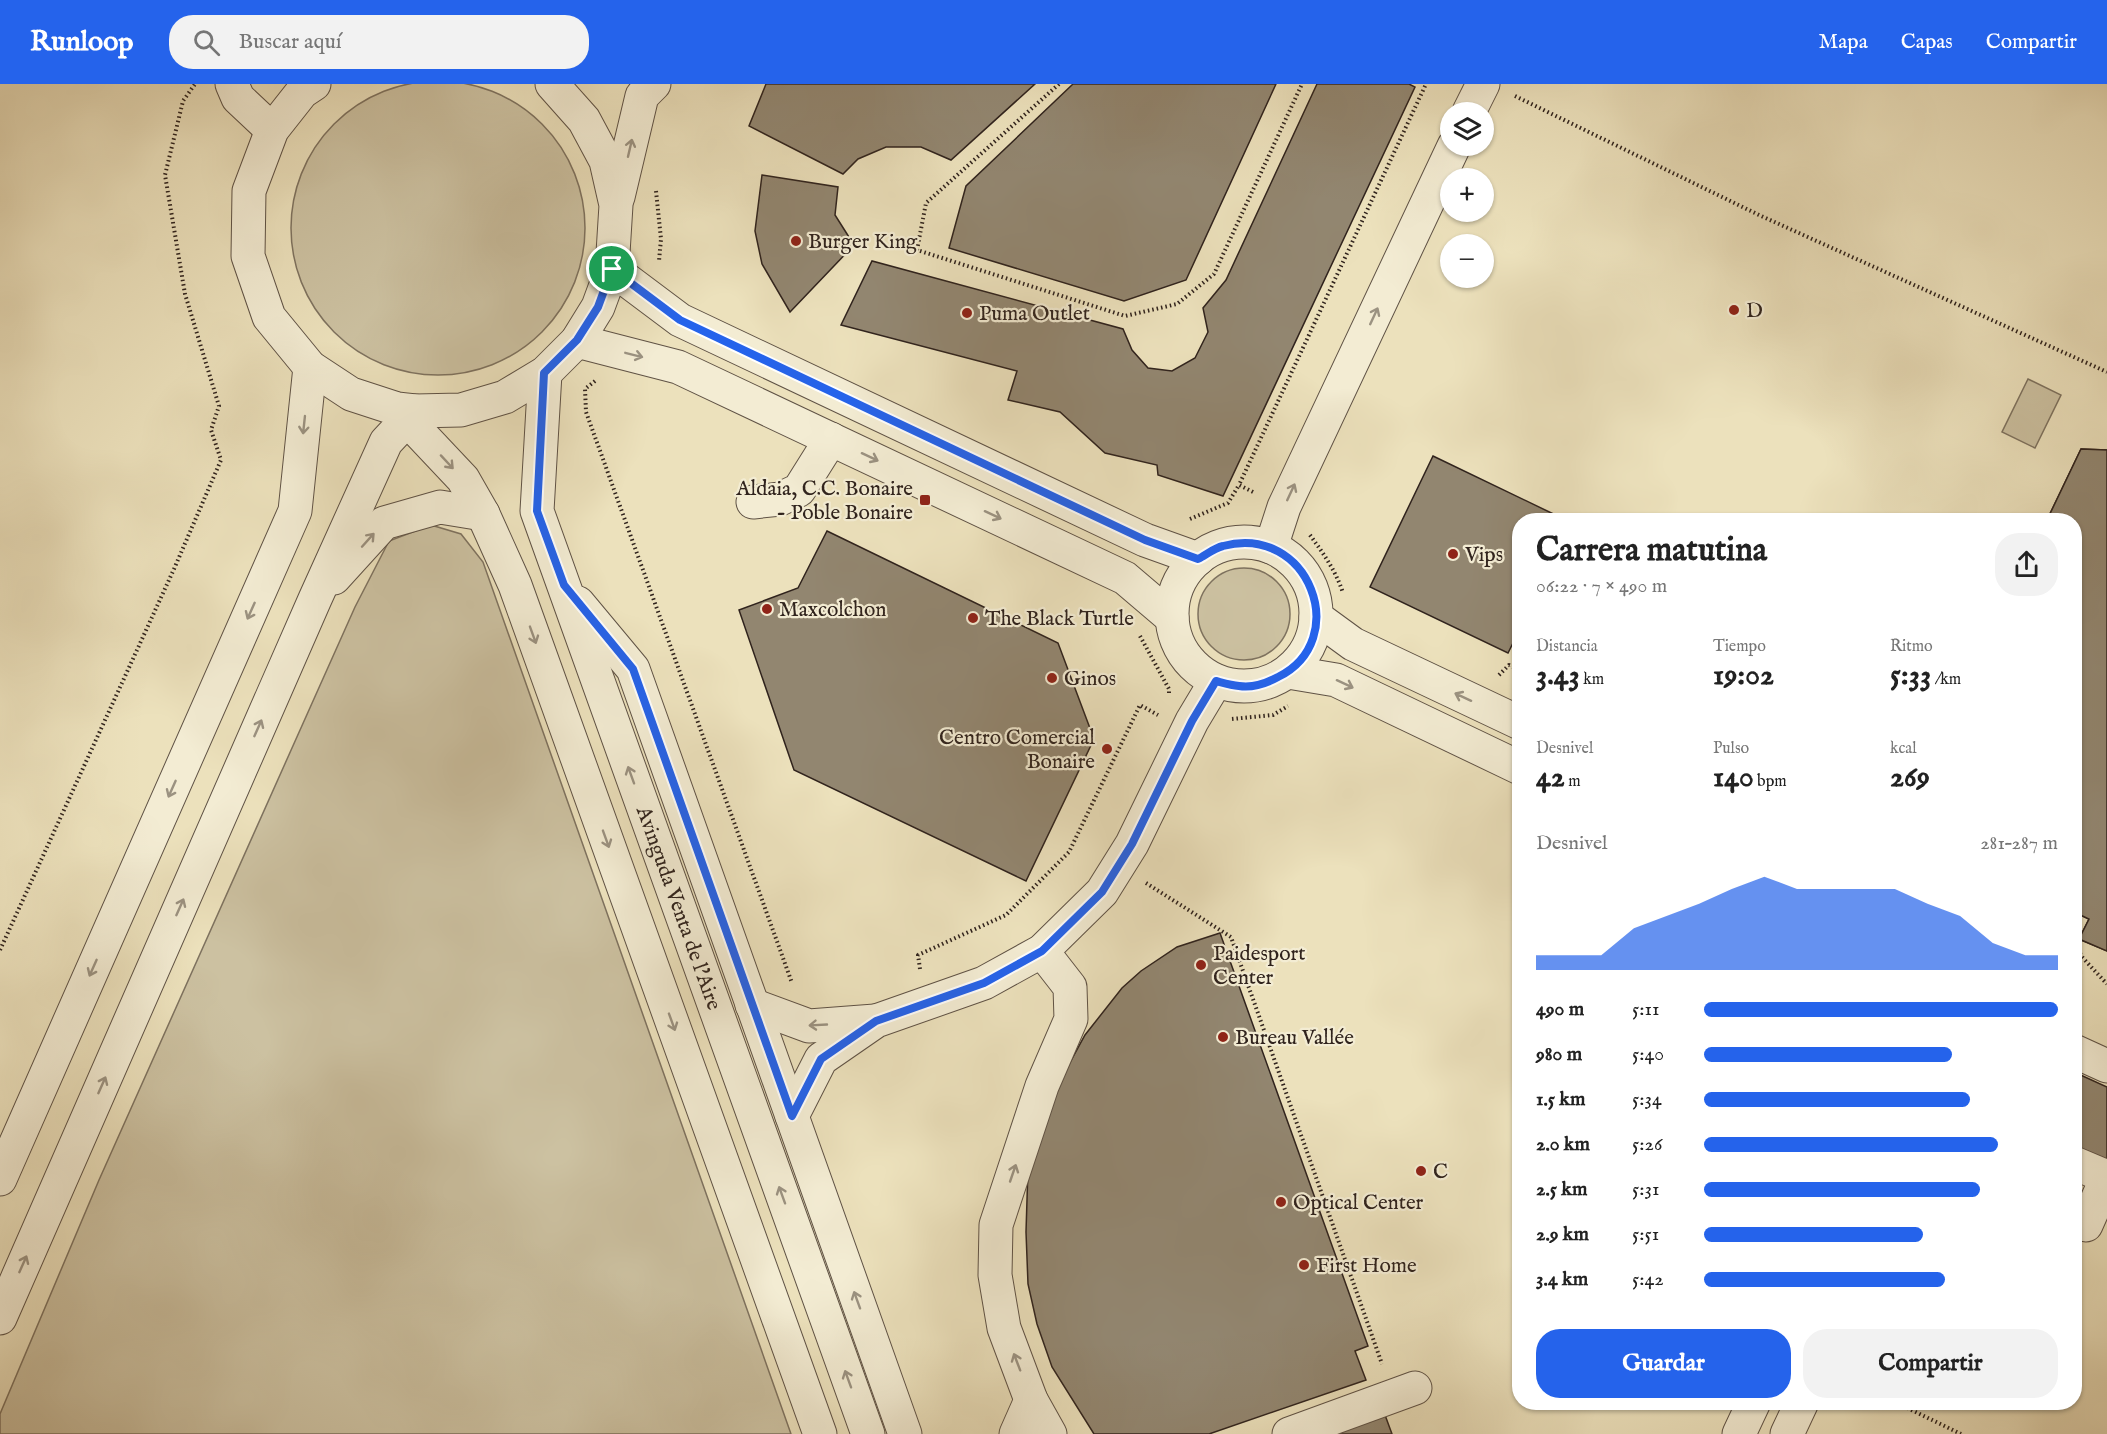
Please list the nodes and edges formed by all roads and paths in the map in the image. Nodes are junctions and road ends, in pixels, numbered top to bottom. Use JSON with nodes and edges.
{"nodes":[{"id":1,"x":195,"y":84,"type":"edge"},
{"id":2,"x":232,"y":84,"type":"edge"},
{"id":3,"x":552,"y":84,"type":"edge"},
{"id":4,"x":654,"y":84,"type":"edge"},
{"id":5,"x":1059,"y":84,"type":"edge"},
{"id":6,"x":1302,"y":84,"type":"edge"},
{"id":7,"x":1426,"y":84,"type":"edge"},
{"id":8,"x":306,"y":87,"type":"edge"},
{"id":9,"x":1496,"y":88,"type":"edge"},
{"id":10,"x":1480,"y":102,"type":"edge"},
{"id":11,"x":272,"y":130,"type":"junction"},
{"id":12,"x":1449,"y":156,"type":"edge"},
{"id":13,"x":656,"y":182,"type":"dead end"},
{"id":14,"x":616,"y":205,"type":"junction"},
{"id":15,"x":658,"y":261,"type":"dead end"},
{"id":16,"x":612,"y":269,"type":"junction"},
{"id":17,"x":577,"y":340,"type":"junction"},
{"id":18,"x":310,"y":367,"type":"junction"},
{"id":19,"x":2107,"y":372,"type":"edge"},
{"id":20,"x":544,"y":373,"type":"junction"},
{"id":21,"x":600,"y":377,"type":"dead end"},
{"id":22,"x":406,"y":413,"type":"junction"},
{"id":23,"x":831,"y":439,"type":"junction"},
{"id":24,"x":1239,"y":485,"type":"junction"},
{"id":25,"x":753,"y":501,"type":"dead end"},
{"id":26,"x":1284,"y":507,"type":"junction"},
{"id":27,"x":483,"y":514,"type":"junction"},
{"id":28,"x":1185,"y":521,"type":"dead end"},
{"id":29,"x":1271,"y":547,"type":"junction"},
{"id":30,"x":1198,"y":559,"type":"junction"},
{"id":31,"x":564,"y":585,"type":"junction"},
{"id":32,"x":315,"y":599,"type":"junction"},
{"id":33,"x":1346,"y":602,"type":"dead end"},
{"id":34,"x":1316,"y":617,"type":"junction"},
{"id":35,"x":1172,"y":618,"type":"junction"},
{"id":36,"x":1139,"y":632,"type":"dead end"},
{"id":37,"x":1512,"y":666,"type":"edge"},
{"id":38,"x":1288,"y":672,"type":"junction"},
{"id":39,"x":1495,"y":680,"type":"dead end"},
{"id":40,"x":1216,"y":681,"type":"junction"},
{"id":41,"x":1291,"y":705,"type":"dead end"},
{"id":42,"x":1512,"y":719,"type":"edge"},
{"id":43,"x":1201,"y":724,"type":"junction"},
{"id":44,"x":1512,"y":764,"type":"edge"},
{"id":45,"x":1143,"y":880,"type":"dead end"},
{"id":46,"x":0,"y":950,"type":"edge"},
{"id":47,"x":1042,"y":951,"type":"junction"},
{"id":48,"x":2082,"y":957,"type":"edge"},
{"id":49,"x":921,"y":971,"type":"dead end"},
{"id":50,"x":2107,"y":984,"type":"edge"},
{"id":51,"x":801,"y":990,"type":"dead end"},
{"id":52,"x":752,"y":1005,"type":"junction"},
{"id":53,"x":876,"y":1021,"type":"junction"},
{"id":54,"x":2082,"y":1055,"type":"edge"},
{"id":55,"x":2107,"y":1066,"type":"edge"},
{"id":56,"x":792,"y":1116,"type":"junction"},
{"id":57,"x":2082,"y":1167,"type":"edge"},
{"id":58,"x":0,"y":1179,"type":"edge"},
{"id":59,"x":2089,"y":1226,"type":"edge"},
{"id":60,"x":0,"y":1318,"type":"edge"},
{"id":61,"x":1404,"y":1392,"type":"joint"},
{"id":62,"x":1031,"y":1400,"type":"junction"},
{"id":63,"x":1750,"y":1410,"type":"edge"},
{"id":64,"x":1798,"y":1410,"type":"edge"},
{"id":65,"x":1912,"y":1410,"type":"edge"},
{"id":66,"x":820,"y":1434,"type":"edge"},
{"id":67,"x":868,"y":1434,"type":"edge"},
{"id":68,"x":905,"y":1434,"type":"edge"},
{"id":69,"x":1016,"y":1434,"type":"edge"},
{"id":70,"x":1050,"y":1434,"type":"edge"},
{"id":71,"x":1289,"y":1434,"type":"edge"},
{"id":72,"x":1739,"y":1434,"type":"edge"},
{"id":73,"x":1787,"y":1434,"type":"edge"},
{"id":74,"x":1961,"y":1434,"type":"edge"}],
"edges":[{"from":1,"to":46,"type":"path"},
{"from":2,"to":11,"type":"street"},
{"from":3,"to":14,"type":"street"},
{"from":14,"to":4,"type":"street","one_way":true},
{"from":5,"to":6,"type":"path"},
{"from":7,"to":24,"type":"path"},
{"from":8,"to":11,"type":"street"},
{"from":9,"to":10,"type":"street"},
{"from":9,"to":19,"type":"path"},
{"from":11,"to":18,"type":"street"},
{"from":26,"to":12,"type":"street","one_way":true},
{"from":13,"to":15,"type":"path"},
{"from":14,"to":16,"type":"street"},
{"from":16,"to":17,"type":"street"},
{"from":16,"to":30,"type":"street"},
{"from":17,"to":20,"type":"street"},
{"from":17,"to":23,"type":"street","one_way":true},
{"from":18,"to":22,"type":"street"},
{"from":18,"to":58,"type":"street","one_way":true},
{"from":20,"to":22,"type":"street"},
{"from":20,"to":31,"type":"street","name":"Avinguda Venta de l'Aire"},
{"from":21,"to":51,"type":"path"},
{"from":22,"to":27,"type":"street","one_way":true},
{"from":22,"to":32,"type":"street"},
{"from":23,"to":25,"type":"street"},
{"from":23,"to":35,"type":"street","one_way":true},
{"from":24,"to":26,"type":"path"},
{"from":24,"to":28,"type":"path"},
{"from":26,"to":29,"type":"street"},
{"from":26,"to":33,"type":"path"},
{"from":32,"to":27,"type":"street","one_way":true},
{"from":27,"to":66,"type":"street","one_way":true},
{"from":29,"to":30,"type":"street"},
{"from":29,"to":34,"type":"street"},
{"from":30,"to":35,"type":"street"},
{"from":31,"to":52,"type":"street"},
{"from":67,"to":31,"type":"street","name":"Avinguda Venta de l'Aire","one_way":true},
{"from":60,"to":32,"type":"street","one_way":true},
{"from":34,"to":38,"type":"street"},
{"from":42,"to":34,"type":"street","one_way":true},
{"from":35,"to":40,"type":"street"},
{"from":36,"to":43,"type":"path"},
{"from":37,"to":39,"type":"path"},
{"from":38,"to":40,"type":"street"},
{"from":38,"to":44,"type":"street","one_way":true},
{"from":40,"to":43,"type":"street"},
{"from":41,"to":43,"type":"path"},
{"from":43,"to":47,"type":"street"},
{"from":43,"to":49,"type":"path"},
{"from":45,"to":61,"type":"path"},
{"from":47,"to":53,"type":"street"},
{"from":62,"to":47,"type":"street","one_way":true},
{"from":48,"to":50,"type":"path"},
{"from":53,"to":52,"type":"street","one_way":true},
{"from":52,"to":56,"type":"street"},
{"from":53,"to":56,"type":"street"},
{"from":54,"to":55,"type":"street"},
{"from":68,"to":56,"type":"street","one_way":true},
{"from":57,"to":59,"type":"street"},
{"from":61,"to":71,"type":"street"},
{"from":62,"to":69,"type":"street"},
{"from":62,"to":70,"type":"street"},
{"from":63,"to":72,"type":"street"},
{"from":64,"to":73,"type":"street"},
{"from":65,"to":74,"type":"path"}]}
